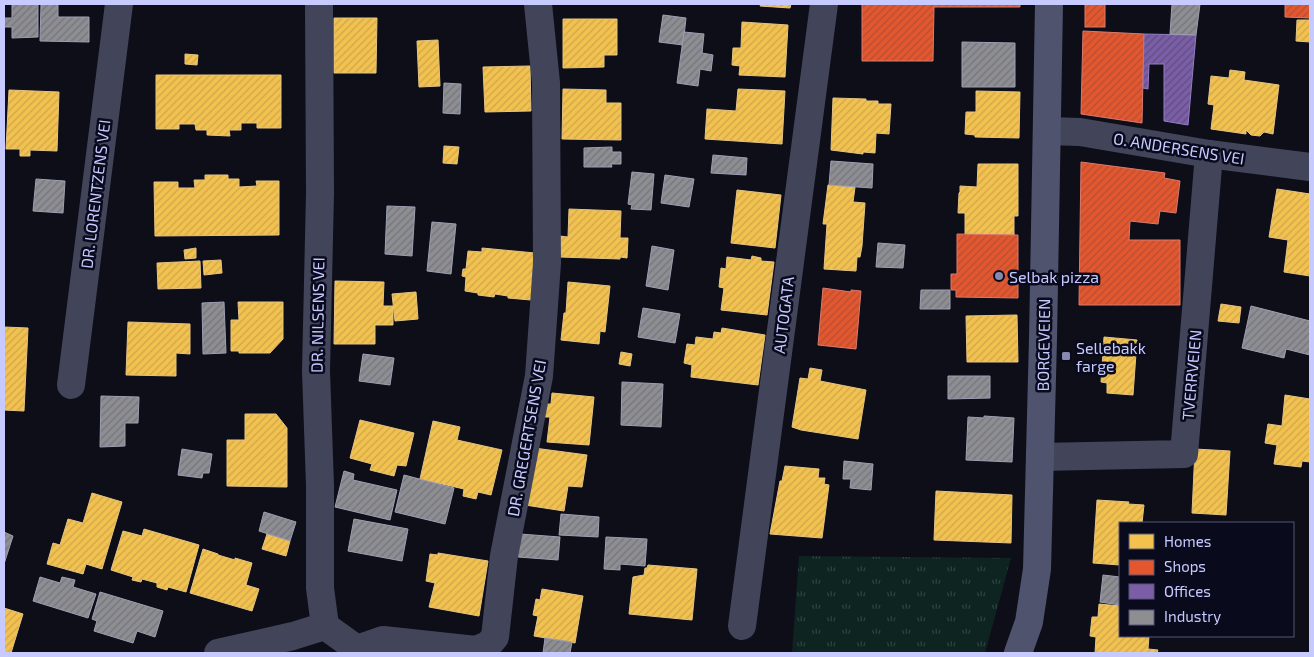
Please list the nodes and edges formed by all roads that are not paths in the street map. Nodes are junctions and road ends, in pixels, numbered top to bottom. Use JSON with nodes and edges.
{"nodes":[{"id":1,"x":119,"y":4,"type":"edge"},
{"id":2,"x":319,"y":4,"type":"edge"},
{"id":3,"x":538,"y":4,"type":"edge"},
{"id":4,"x":824,"y":4,"type":"edge"},
{"id":5,"x":1049,"y":4,"type":"edge"},
{"id":6,"x":1048,"y":131,"type":"junction"},
{"id":7,"x":1210,"y":154,"type":"junction"},
{"id":8,"x":1310,"y":167,"type":"edge"},
{"id":9,"x":71,"y":385,"type":"dead end"},
{"id":10,"x":1040,"y":457,"type":"junction"},
{"id":11,"x":325,"y":626,"type":"junction"},
{"id":12,"x":742,"y":626,"type":"dead end"},
{"id":13,"x":358,"y":651,"type":"edge"},
{"id":14,"x":218,"y":653,"type":"edge"},
{"id":15,"x":1018,"y":653,"type":"edge"}],
"edges":[{"from":1,"to":9,"type":"street","name":"DR. LORENTZENS VEI"},
{"from":2,"to":11,"type":"street","name":"DR. NILSENS VEI"},
{"from":3,"to":13,"type":"street","name":"DR. GREGERTSENS VEI"},
{"from":4,"to":12,"type":"street","name":"AUTOGATA"},
{"from":5,"to":6,"type":"main road","name":"BORGEVEIEN"},
{"from":6,"to":7,"type":"street","name":"O. ANDERSENS VEI"},
{"from":6,"to":10,"type":"main road","name":"BORGEVEIEN"},
{"from":7,"to":8,"type":"street","name":"O. ANDERSENS VEI"},
{"from":7,"to":10,"type":"street","name":"TVERRVEIEN"},
{"from":10,"to":15,"type":"main road","name":"BORGEVEIEN"},
{"from":11,"to":13,"type":"street"},
{"from":11,"to":14,"type":"street"}]}
